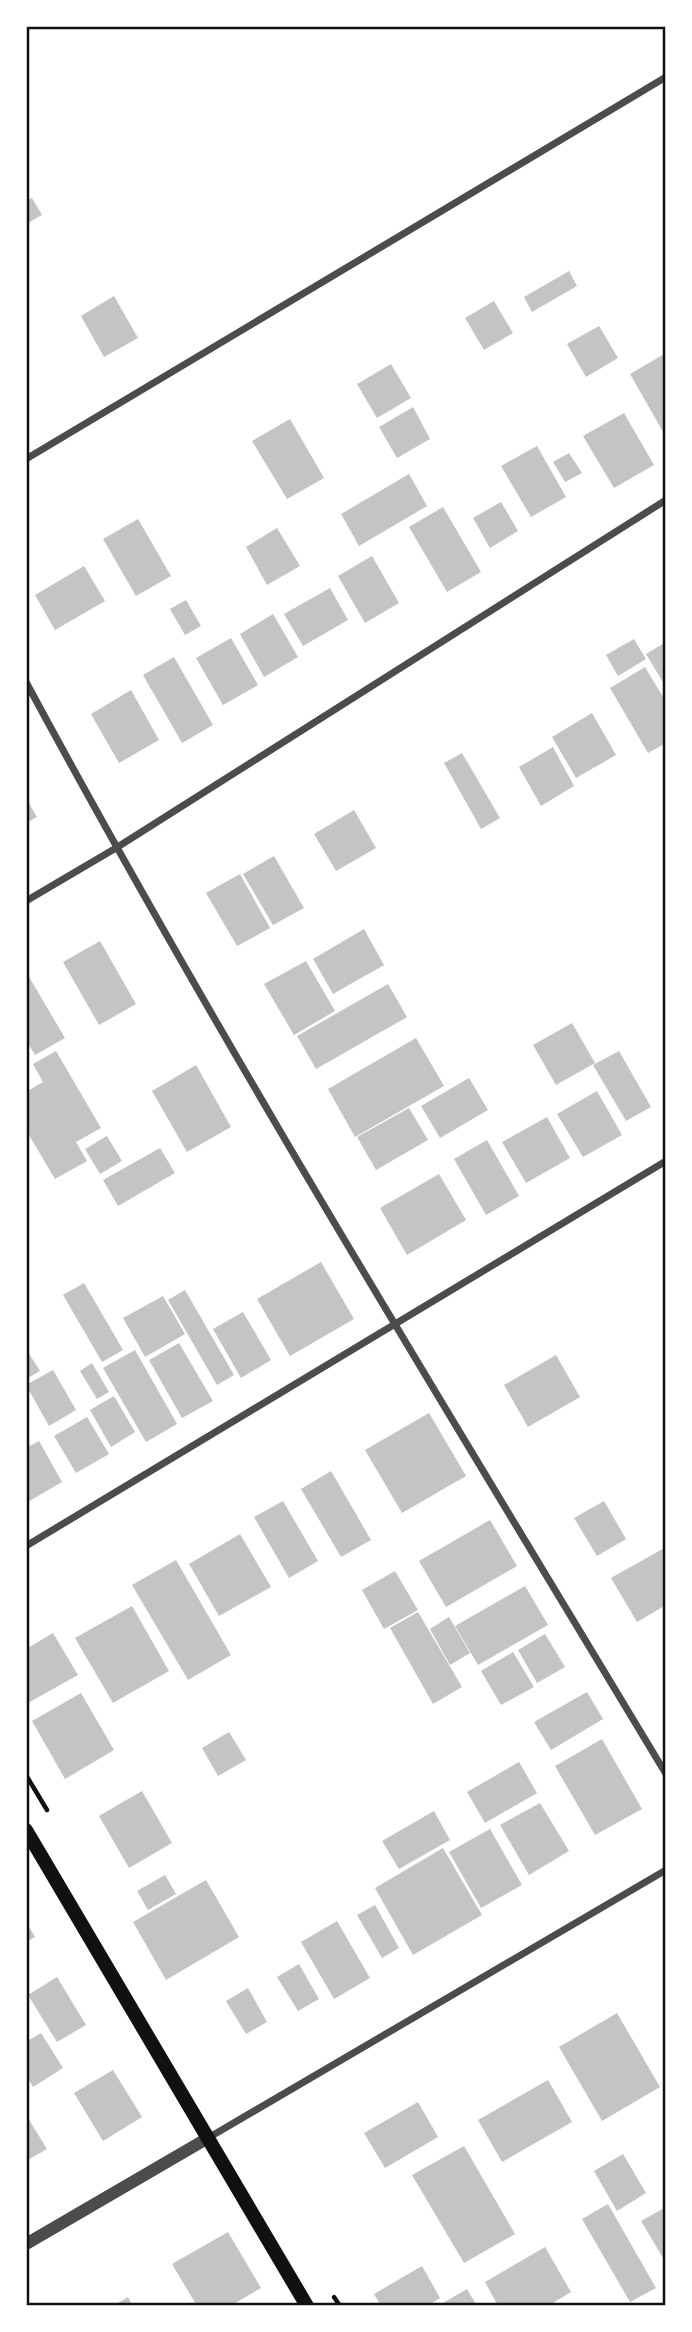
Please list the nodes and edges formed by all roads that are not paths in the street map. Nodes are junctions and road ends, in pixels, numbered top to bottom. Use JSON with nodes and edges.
{"nodes":[{"id":1,"x":666,"y":77,"type":"edge"},
{"id":2,"x":26,"y":459,"type":"edge"},
{"id":3,"x":666,"y":500,"type":"edge"},
{"id":4,"x":26,"y":682,"type":"edge"},
{"id":5,"x":116,"y":848,"type":"junction"},
{"id":6,"x":26,"y":901,"type":"edge"},
{"id":7,"x":666,"y":1161,"type":"edge"},
{"id":8,"x":396,"y":1325,"type":"junction"},
{"id":9,"x":26,"y":1546,"type":"edge"},
{"id":10,"x":666,"y":1774,"type":"edge"},
{"id":11,"x":26,"y":1829,"type":"edge"},
{"id":12,"x":666,"y":1870,"type":"edge"},
{"id":13,"x":208,"y":2138,"type":"junction"},
{"id":14,"x":26,"y":2244,"type":"edge"},
{"id":15,"x":307,"y":2306,"type":"edge"}],
"edges":[{"from":1,"to":2,"type":"street"},
{"from":3,"to":5,"type":"street"},
{"from":4,"to":5,"type":"street"},
{"from":5,"to":6,"type":"street"},
{"from":5,"to":8,"type":"street"},
{"from":7,"to":8,"type":"street"},
{"from":8,"to":9,"type":"street"},
{"from":8,"to":10,"type":"street"},
{"from":11,"to":13,"type":"main road"},
{"from":12,"to":13,"type":"street"},
{"from":13,"to":14,"type":"street"},
{"from":13,"to":15,"type":"main road"}]}
